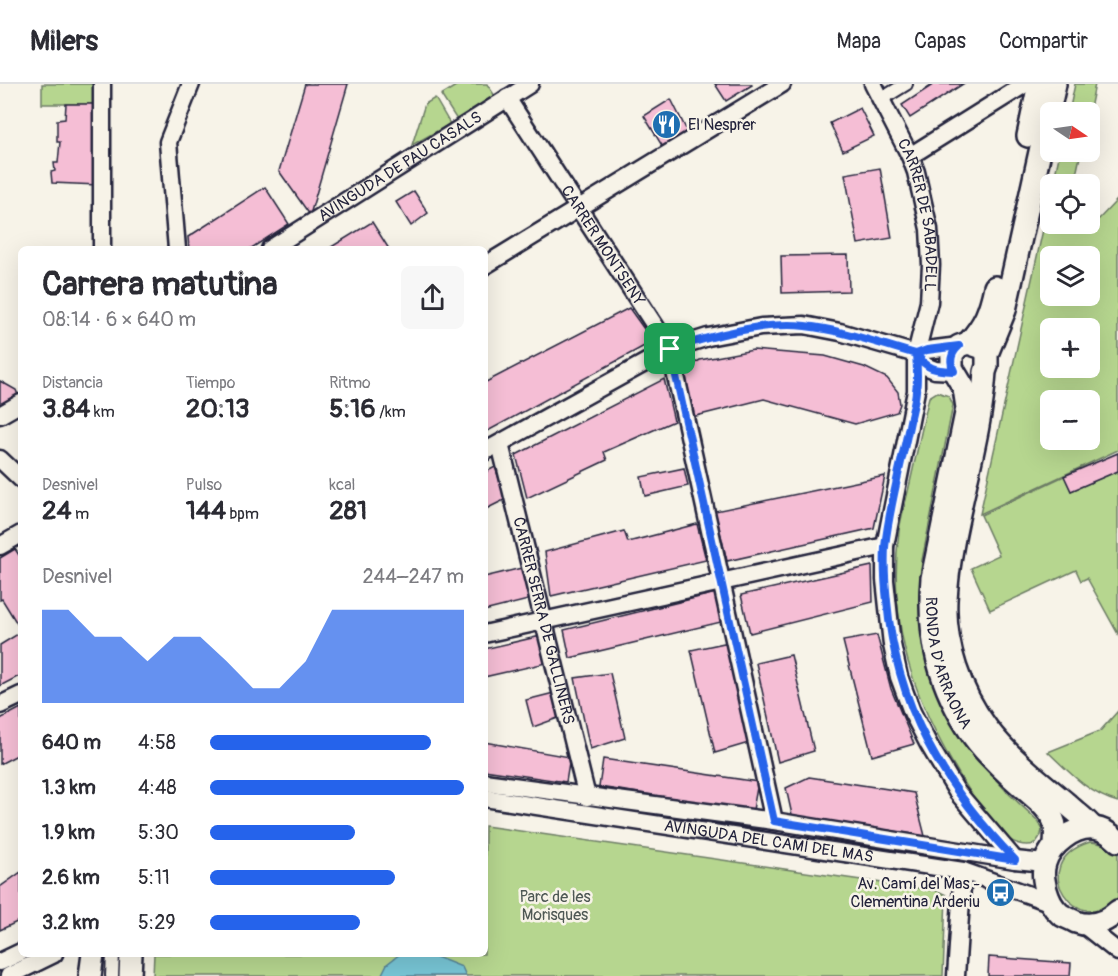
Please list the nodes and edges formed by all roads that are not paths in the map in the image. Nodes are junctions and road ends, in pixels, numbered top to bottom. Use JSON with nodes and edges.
{"nodes":[{"id":1,"x":102,"y":84,"type":"edge"},
{"id":2,"x":191,"y":84,"type":"edge"},
{"id":3,"x":530,"y":84,"type":"edge"},
{"id":4,"x":782,"y":84,"type":"edge"},
{"id":5,"x":873,"y":84,"type":"edge"},
{"id":6,"x":906,"y":84,"type":"edge"},
{"id":7,"x":1025,"y":84,"type":"edge"},
{"id":8,"x":1039,"y":84,"type":"edge"},
{"id":9,"x":1054,"y":84,"type":"edge"},
{"id":10,"x":507,"y":98,"type":"junction"},
{"id":11,"x":880,"y":100,"type":"junction"},
{"id":12,"x":910,"y":156,"type":"junction"},
{"id":13,"x":579,"y":208,"type":"junction"},
{"id":14,"x":102,"y":246,"type":"edge"},
{"id":15,"x":177,"y":246,"type":"edge"},
{"id":16,"x":275,"y":246,"type":"edge"},
{"id":17,"x":488,"y":264,"type":"edge"},
{"id":18,"x":964,"y":344,"type":"junction"},
{"id":19,"x":670,"y":349,"type":"junction"},
{"id":20,"x":916,"y":354,"type":"junction"},
{"id":21,"x":986,"y":363,"type":"junction"},
{"id":22,"x":956,"y":373,"type":"junction"},
{"id":23,"x":18,"y":405,"type":"edge"},
{"id":24,"x":0,"y":415,"type":"edge"},
{"id":25,"x":500,"y":444,"type":"junction"},
{"id":26,"x":488,"y":450,"type":"edge"},
{"id":27,"x":0,"y":459,"type":"edge"},
{"id":28,"x":18,"y":476,"type":"edge"},
{"id":29,"x":18,"y":536,"type":"edge"},
{"id":30,"x":0,"y":546,"type":"edge"},
{"id":31,"x":885,"y":546,"type":"junction"},
{"id":32,"x":721,"y":582,"type":"junction"},
{"id":33,"x":544,"y":620,"type":"junction"},
{"id":34,"x":488,"y":633,"type":"edge"},
{"id":35,"x":18,"y":696,"type":"edge"},
{"id":36,"x":0,"y":705,"type":"edge"},
{"id":37,"x":488,"y":783,"type":"edge"},
{"id":38,"x":587,"y":797,"type":"junction"},
{"id":39,"x":488,"y":799,"type":"edge"},
{"id":40,"x":774,"y":821,"type":"junction"},
{"id":41,"x":1110,"y":834,"type":"edge"},
{"id":42,"x":1050,"y":854,"type":"junction"},
{"id":43,"x":1015,"y":860,"type":"junction"},
{"id":44,"x":963,"y":871,"type":"junction"},
{"id":45,"x":1049,"y":902,"type":"junction"},
{"id":46,"x":1118,"y":912,"type":"edge"},
{"id":47,"x":1100,"y":925,"type":"edge"},
{"id":48,"x":1118,"y":952,"type":"edge"},
{"id":49,"x":18,"y":953,"type":"edge"},
{"id":50,"x":48,"y":957,"type":"edge"},
{"id":51,"x":113,"y":957,"type":"edge"},
{"id":52,"x":131,"y":957,"type":"edge"},
{"id":53,"x":0,"y":962,"type":"edge"},
{"id":54,"x":9,"y":976,"type":"edge"},
{"id":55,"x":112,"y":976,"type":"edge"},
{"id":56,"x":130,"y":976,"type":"edge"},
{"id":57,"x":956,"y":976,"type":"edge"}],
"edges":[{"from":1,"to":14,"type":"street"},
{"from":2,"to":15,"type":"street"},
{"from":3,"to":10,"type":"street","name":"AVINGUDA DE PAU CASALS"},
{"from":4,"to":13,"type":"street"},
{"from":5,"to":11,"type":"street","name":"CARRER DE SABADELL"},
{"from":6,"to":11,"type":"street"},
{"from":7,"to":12,"type":"street"},
{"from":8,"to":18,"type":"street"},
{"from":9,"to":21,"type":"street","name":"RONDA D'ARRAONA"},
{"from":10,"to":13,"type":"street","name":"CARRER MONTSENY"},
{"from":10,"to":16,"type":"street","name":"AVINGUDA DE PAU CASALS"},
{"from":11,"to":12,"type":"street","name":"CARRER DE SABADELL"},
{"from":12,"to":20,"type":"street","name":"CARRER DE SABADELL"},
{"from":13,"to":17,"type":"street"},
{"from":13,"to":19,"type":"street","name":"CARRER MONTSENY"},
{"from":18,"to":20,"type":"street"},
{"from":18,"to":21,"type":"street"},
{"from":18,"to":22,"type":"street"},
{"from":19,"to":20,"type":"street"},
{"from":19,"to":25,"type":"street"},
{"from":19,"to":32,"type":"street","name":"CARRER MONTSENY"},
{"from":20,"to":22,"type":"street"},
{"from":20,"to":31,"type":"street","name":"CARRER DE SABADELL"},
{"from":21,"to":22,"type":"street"},
{"from":21,"to":41,"type":"street","name":"RONDA D'ARRAONA"},
{"from":22,"to":42,"type":"street","name":"RONDA D'ARRAONA"},
{"from":23,"to":24,"type":"street"},
{"from":25,"to":26,"type":"street"},
{"from":25,"to":33,"type":"street","name":"CARRER SERRA DE GALLINERS"},
{"from":27,"to":28,"type":"street"},
{"from":29,"to":30,"type":"street"},
{"from":31,"to":32,"type":"street"},
{"from":31,"to":43,"type":"street","name":"CARRER DE SABADELL"},
{"from":32,"to":33,"type":"street"},
{"from":32,"to":40,"type":"street","name":"CARRER MONTSENY"},
{"from":33,"to":34,"type":"street"},
{"from":33,"to":38,"type":"street","name":"CARRER SERRA DE GALLINERS"},
{"from":35,"to":36,"type":"street"},
{"from":37,"to":38,"type":"street","name":"AVINGUDA DEL CAMÍ DEL MAS"},
{"from":38,"to":40,"type":"street","name":"AVINGUDA DEL CAMÍ DEL MAS"},
{"from":39,"to":44,"type":"street","name":"AVINGUDA DEL CAMÍ DEL MAS"},
{"from":40,"to":43,"type":"street","name":"AVINGUDA DEL CAMÍ DEL MAS"},
{"from":41,"to":42,"type":"street"},
{"from":42,"to":43,"type":"street","name":"AVINGUDA DEL CAMÍ DEL MAS"},
{"from":42,"to":45,"type":"street","name":"RONDA D'ARRAONA"},
{"from":44,"to":45,"type":"street","name":"AVINGUDA DEL CAMÍ DEL MAS"},
{"from":44,"to":57,"type":"street"},
{"from":45,"to":47,"type":"street"},
{"from":46,"to":47,"type":"street"},
{"from":47,"to":48,"type":"street"},
{"from":49,"to":53,"type":"street"},
{"from":50,"to":54,"type":"street"},
{"from":51,"to":55,"type":"street"},
{"from":52,"to":56,"type":"street"}]}
